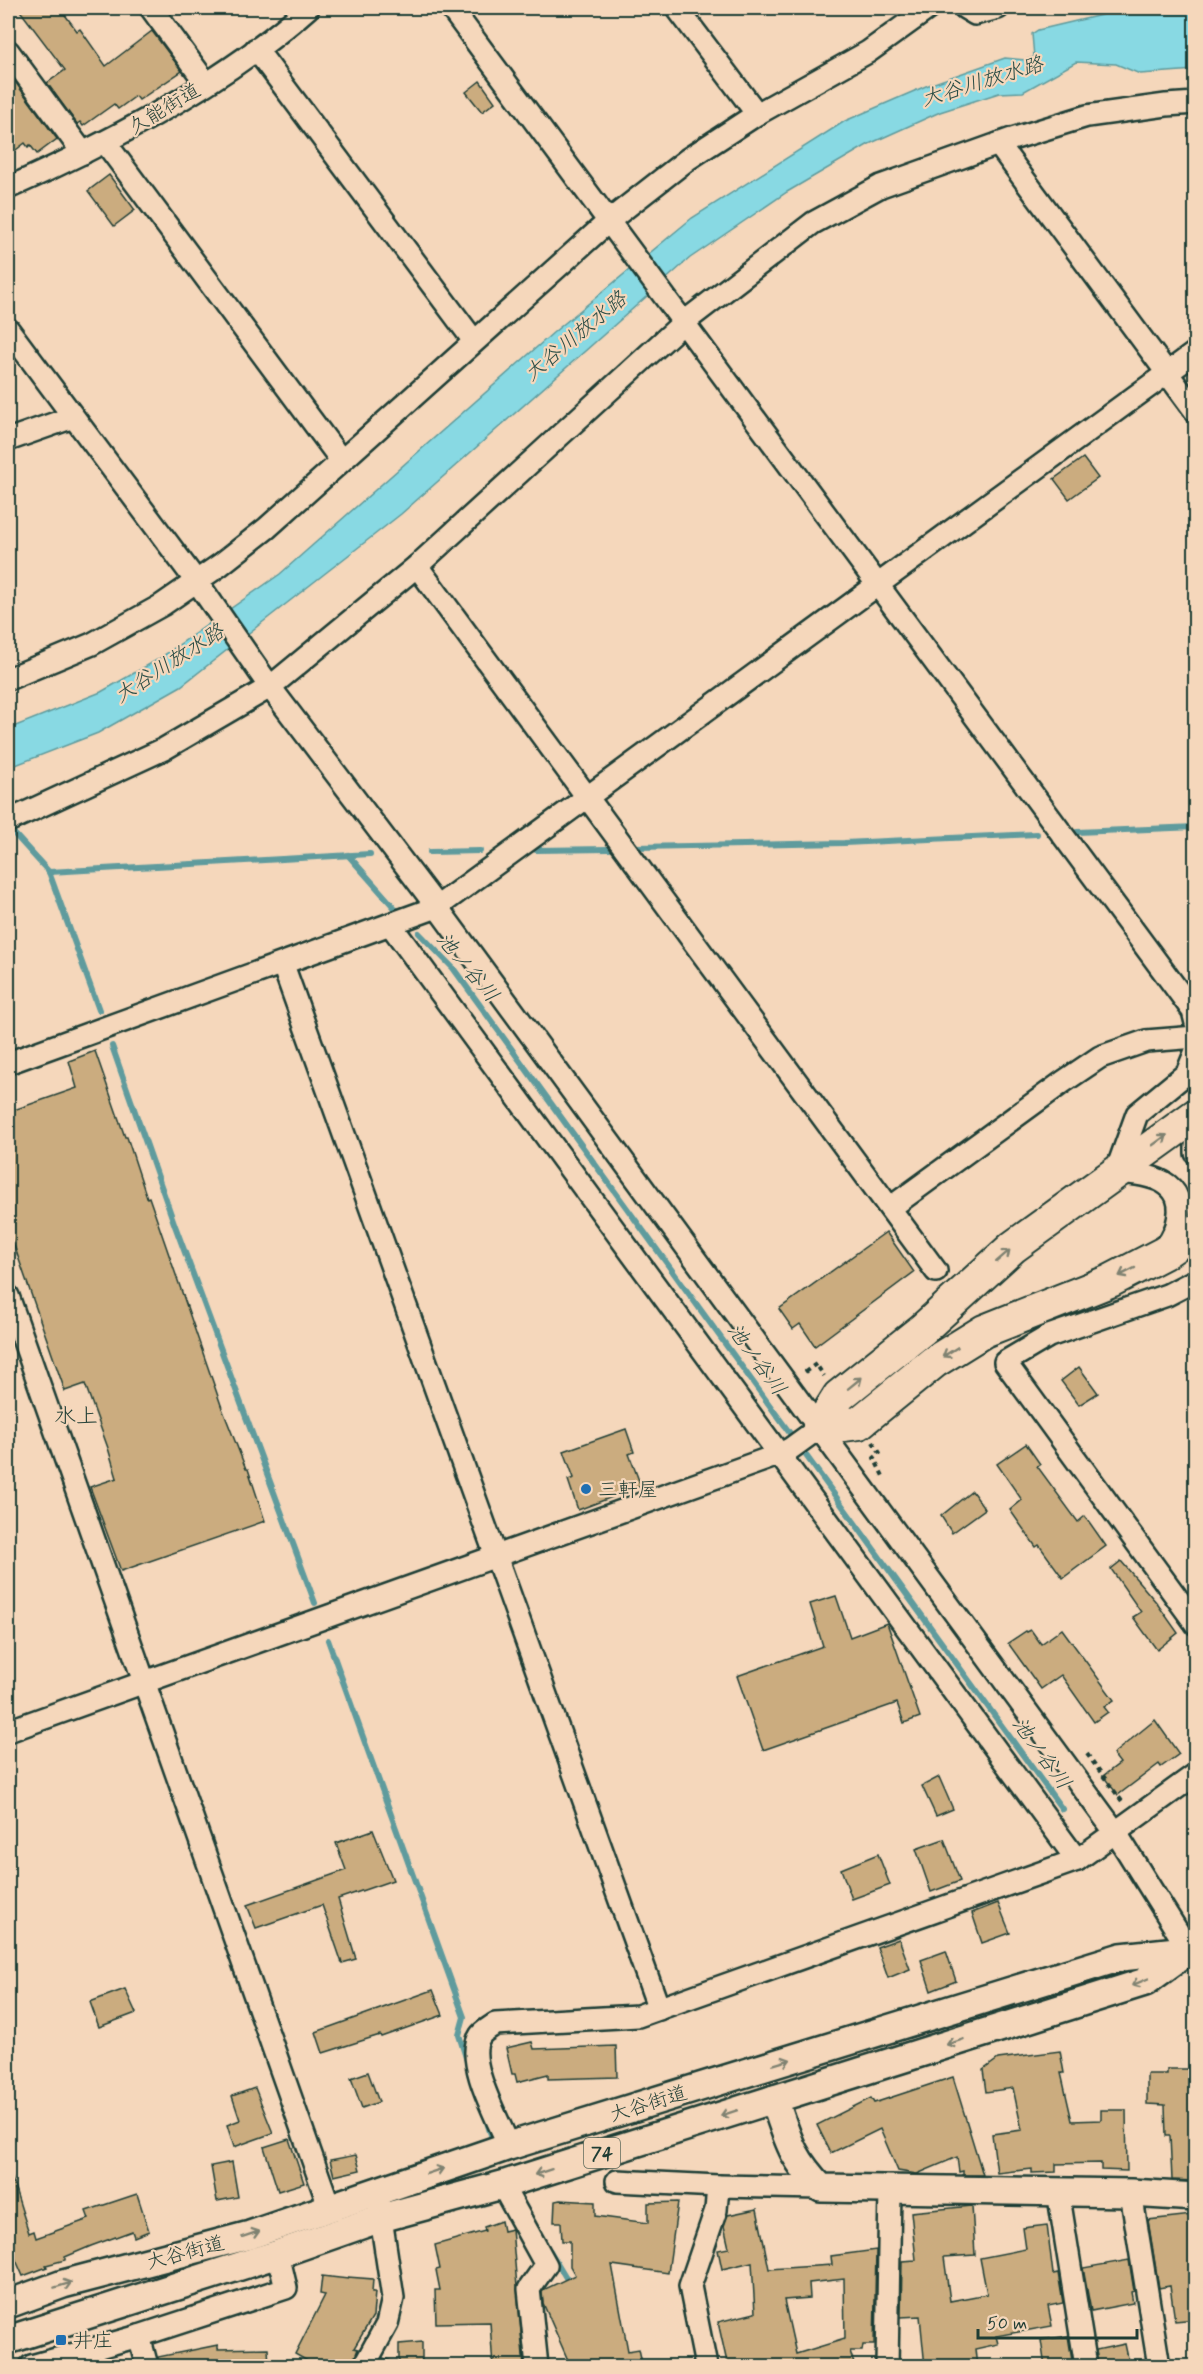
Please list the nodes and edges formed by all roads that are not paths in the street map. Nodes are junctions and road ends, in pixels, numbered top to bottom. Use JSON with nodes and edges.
{"nodes":[{"id":1,"x":151,"y":8,"type":"edge"},
{"id":2,"x":308,"y":8,"type":"edge"},
{"id":3,"x":451,"y":8,"type":"edge"},
{"id":4,"x":677,"y":8,"type":"edge"},
{"id":5,"x":929,"y":8,"type":"edge"},
{"id":6,"x":966,"y":8,"type":"edge"},
{"id":7,"x":998,"y":8,"type":"edge"},
{"id":8,"x":906,"y":14,"type":"edge"},
{"id":9,"x":256,"y":49,"type":"junction"},
{"id":10,"x":8,"y":51,"type":"edge"},
{"id":11,"x":206,"y":82,"type":"junction"},
{"id":12,"x":1196,"y":103,"type":"edge"},
{"id":13,"x":757,"y":114,"type":"junction"},
{"id":14,"x":105,"y":142,"type":"junction"},
{"id":15,"x":998,"y":144,"type":"junction"},
{"id":16,"x":83,"y":153,"type":"junction"},
{"id":17,"x":8,"y":188,"type":"edge"},
{"id":18,"x":610,"y":220,"type":"junction"},
{"id":19,"x":683,"y":324,"type":"junction"},
{"id":20,"x":8,"y":329,"type":"edge"},
{"id":21,"x":474,"y":341,"type":"junction"},
{"id":22,"x":1196,"y":352,"type":"edge"},
{"id":23,"x":1167,"y":373,"type":"junction"},
{"id":24,"x":1196,"y":412,"type":"edge"},
{"id":25,"x":73,"y":417,"type":"junction"},
{"id":26,"x":8,"y":440,"type":"edge"},
{"id":27,"x":341,"y":460,"type":"junction"},
{"id":28,"x":417,"y":566,"type":"junction"},
{"id":29,"x":199,"y":585,"type":"junction"},
{"id":30,"x":878,"y":585,"type":"junction"},
{"id":31,"x":8,"y":679,"type":"edge"},
{"id":32,"x":270,"y":687,"type":"junction"},
{"id":33,"x":587,"y":798,"type":"junction"},
{"id":34,"x":8,"y":821,"type":"edge"},
{"id":35,"x":437,"y":907,"type":"junction"},
{"id":36,"x":390,"y":924,"type":"junction"},
{"id":37,"x":283,"y":964,"type":"junction"},
{"id":38,"x":1196,"y":1023,"type":"edge"},
{"id":39,"x":1196,"y":1037,"type":"edge"},
{"id":40,"x":1196,"y":1051,"type":"edge"},
{"id":41,"x":8,"y":1063,"type":"edge"},
{"id":42,"x":1196,"y":1115,"type":"edge"},
{"id":43,"x":1196,"y":1146,"type":"edge"},
{"id":44,"x":1196,"y":1153,"type":"edge"},
{"id":45,"x":1116,"y":1172,"type":"junction"},
{"id":46,"x":890,"y":1208,"type":"junction"},
{"id":47,"x":1196,"y":1231,"type":"edge"},
{"id":48,"x":1164,"y":1253,"type":"junction"},
{"id":49,"x":936,"y":1270,"type":"dead end"},
{"id":50,"x":1196,"y":1280,"type":"edge"},
{"id":51,"x":8,"y":1296,"type":"edge"},
{"id":52,"x":813,"y":1432,"type":"junction"},
{"id":53,"x":784,"y":1452,"type":"junction"},
{"id":54,"x":496,"y":1557,"type":"junction"},
{"id":55,"x":1196,"y":1624,"type":"edge"},
{"id":56,"x":144,"y":1683,"type":"junction"},
{"id":57,"x":8,"y":1731,"type":"edge"},
{"id":58,"x":1196,"y":1774,"type":"edge"},
{"id":59,"x":1116,"y":1833,"type":"junction"},
{"id":60,"x":1077,"y":1860,"type":"junction"},
{"id":61,"x":1193,"y":1952,"type":"edge"},
{"id":62,"x":659,"y":2009,"type":"junction"},
{"id":63,"x":774,"y":2099,"type":"junction"},
{"id":64,"x":509,"y":2146,"type":"junction"},
{"id":65,"x":617,"y":2181,"type":"dead end"},
{"id":66,"x":502,"y":2185,"type":"junction"},
{"id":67,"x":718,"y":2186,"type":"junction"},
{"id":68,"x":821,"y":2188,"type":"junction"},
{"id":69,"x":377,"y":2190,"type":"junction"},
{"id":70,"x":890,"y":2190,"type":"junction"},
{"id":71,"x":1058,"y":2191,"type":"junction"},
{"id":72,"x":1131,"y":2193,"type":"junction"},
{"id":73,"x":1196,"y":2197,"type":"edge"},
{"id":74,"x":329,"y":2206,"type":"junction"},
{"id":75,"x":381,"y":2218,"type":"junction"},
{"id":76,"x":278,"y":2254,"type":"junction"},
{"id":77,"x":8,"y":2304,"type":"edge"},
{"id":78,"x":139,"y":2336,"type":"junction"},
{"id":79,"x":8,"y":2340,"type":"edge"},
{"id":80,"x":31,"y":2367,"type":"edge"},
{"id":81,"x":147,"y":2367,"type":"edge"},
{"id":82,"x":364,"y":2367,"type":"edge"},
{"id":83,"x":537,"y":2367,"type":"edge"},
{"id":84,"x":706,"y":2367,"type":"edge"},
{"id":85,"x":887,"y":2367,"type":"edge"},
{"id":86,"x":1086,"y":2367,"type":"edge"},
{"id":87,"x":1159,"y":2367,"type":"edge"}],
"edges":[{"from":1,"to":11,"type":"street"},
{"from":2,"to":9,"type":"street","name":"久能街道"},
{"from":3,"to":18,"type":"street"},
{"from":4,"to":13,"type":"street"},
{"from":5,"to":8,"type":"street"},
{"from":6,"to":7,"type":"street"},
{"from":8,"to":13,"type":"street"},
{"from":9,"to":11,"type":"street","name":"久能街道"},
{"from":9,"to":21,"type":"street"},
{"from":10,"to":16,"type":"street"},
{"from":11,"to":14,"type":"street","name":"久能街道"},
{"from":12,"to":15,"type":"street"},
{"from":13,"to":18,"type":"street"},
{"from":14,"to":16,"type":"street","name":"久能街道"},
{"from":14,"to":27,"type":"street"},
{"from":15,"to":19,"type":"street"},
{"from":15,"to":23,"type":"street"},
{"from":16,"to":17,"type":"street","name":"久能街道"},
{"from":18,"to":19,"type":"street"},
{"from":18,"to":21,"type":"street"},
{"from":19,"to":28,"type":"street"},
{"from":19,"to":30,"type":"street"},
{"from":20,"to":25,"type":"street"},
{"from":21,"to":27,"type":"street"},
{"from":22,"to":23,"type":"street"},
{"from":23,"to":24,"type":"street"},
{"from":23,"to":30,"type":"street"},
{"from":25,"to":26,"type":"street"},
{"from":25,"to":29,"type":"street"},
{"from":27,"to":29,"type":"street"},
{"from":28,"to":32,"type":"street"},
{"from":28,"to":33,"type":"street"},
{"from":29,"to":31,"type":"street"},
{"from":29,"to":32,"type":"street"},
{"from":30,"to":33,"type":"street"},
{"from":30,"to":38,"type":"street"},
{"from":32,"to":34,"type":"street"},
{"from":32,"to":35,"type":"street"},
{"from":33,"to":35,"type":"street"},
{"from":33,"to":46,"type":"street"},
{"from":35,"to":36,"type":"street"},
{"from":35,"to":52,"type":"street"},
{"from":36,"to":37,"type":"street"},
{"from":36,"to":53,"type":"street"},
{"from":37,"to":41,"type":"street"},
{"from":37,"to":54,"type":"street"},
{"from":39,"to":46,"type":"street"},
{"from":40,"to":45,"type":"street"},
{"from":45,"to":42,"type":"highway","one_way":true},
{"from":43,"to":44,"type":"street"},
{"from":45,"to":48,"type":"street"},
{"from":52,"to":45,"type":"highway","one_way":true},
{"from":46,"to":49,"type":"street"},
{"from":47,"to":48,"type":"highway"},
{"from":48,"to":52,"type":"highway","one_way":true},
{"from":50,"to":55,"type":"street"},
{"from":51,"to":56,"type":"street"},
{"from":52,"to":53,"type":"street"},
{"from":52,"to":59,"type":"street"},
{"from":53,"to":54,"type":"street"},
{"from":53,"to":60,"type":"street"},
{"from":54,"to":56,"type":"street"},
{"from":54,"to":62,"type":"street"},
{"from":56,"to":57,"type":"street"},
{"from":56,"to":74,"type":"street"},
{"from":58,"to":59,"type":"street"},
{"from":59,"to":60,"type":"street"},
{"from":59,"to":61,"type":"street"},
{"from":60,"to":62,"type":"street"},
{"from":61,"to":63,"type":"main road","name":"大谷街道","number":"74","one_way":true},
{"from":64,"to":61,"type":"main road","name":"大谷街道","number":"74","one_way":true},
{"from":62,"to":64,"type":"street"},
{"from":63,"to":66,"type":"main road","name":"大谷街道","number":"74","one_way":true},
{"from":63,"to":68,"type":"main road"},
{"from":69,"to":64,"type":"main road","name":"大谷街道","number":"74","one_way":true},
{"from":65,"to":67,"type":"street"},
{"from":66,"to":75,"type":"main road","name":"大谷街道","number":"74"},
{"from":66,"to":83,"type":"street"},
{"from":67,"to":68,"type":"street"},
{"from":67,"to":84,"type":"street"},
{"from":68,"to":70,"type":"main road"},
{"from":69,"to":74,"type":"main road","name":"大谷街道","number":"74"},
{"from":69,"to":75,"type":"street"},
{"from":70,"to":71,"type":"main road"},
{"from":70,"to":85,"type":"street"},
{"from":71,"to":72,"type":"main road"},
{"from":71,"to":86,"type":"street"},
{"from":72,"to":73,"type":"main road"},
{"from":72,"to":87,"type":"street"},
{"from":77,"to":74,"type":"main road","name":"大谷街道","number":"74","one_way":true},
{"from":75,"to":76,"type":"main road","name":"大谷街道","number":"74"},
{"from":75,"to":82,"type":"street"},
{"from":76,"to":78,"type":"street"},
{"from":76,"to":79,"type":"main road","name":"大谷街道","number":"74"},
{"from":78,"to":80,"type":"street"},
{"from":78,"to":81,"type":"street"}]}
